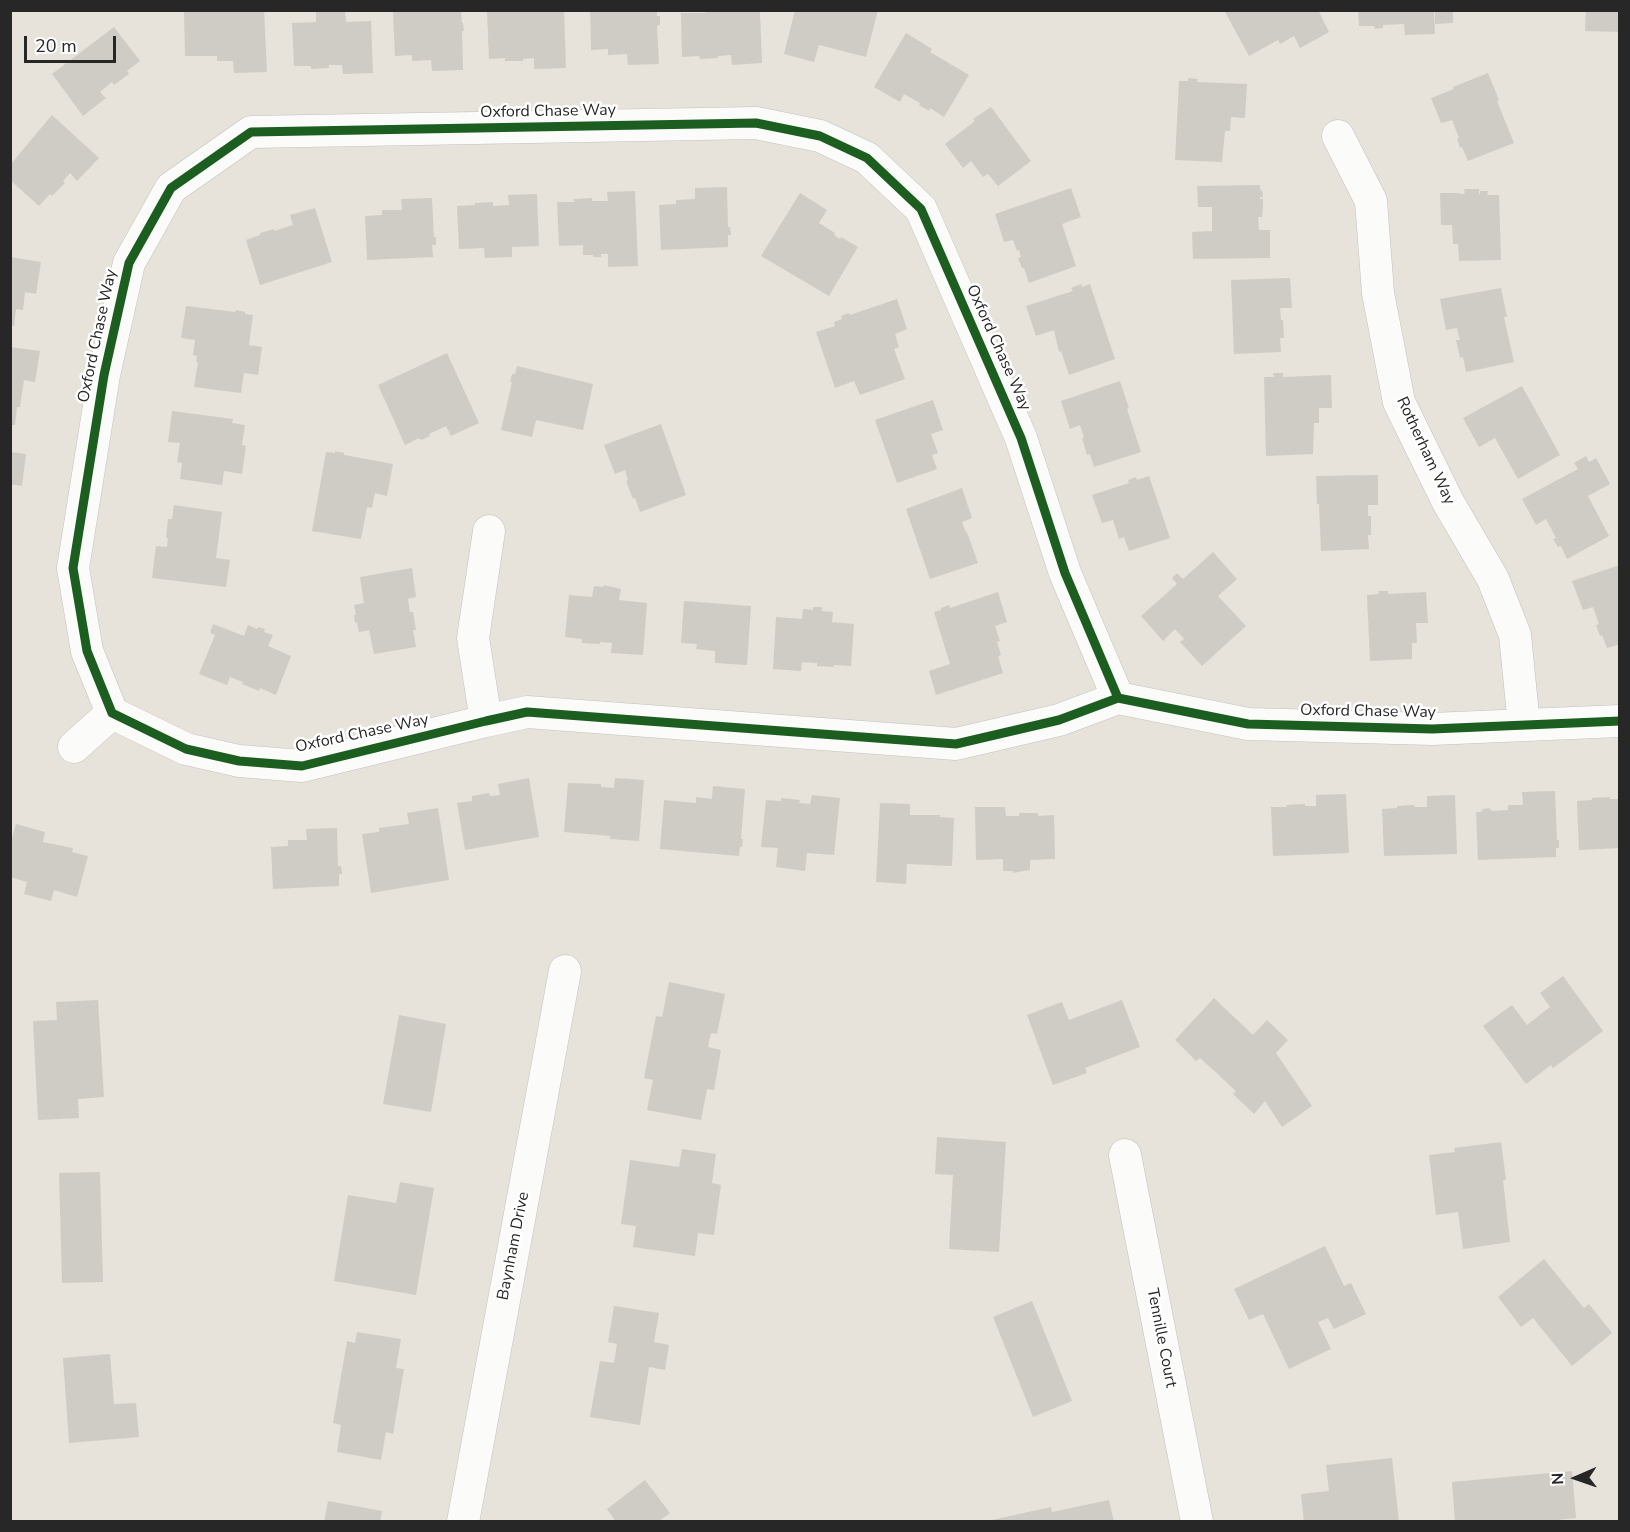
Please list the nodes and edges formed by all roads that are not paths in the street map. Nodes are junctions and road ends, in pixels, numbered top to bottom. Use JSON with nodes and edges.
{"nodes":[{"id":1,"x":1338,"y":136,"type":"dead end"},
{"id":2,"x":489,"y":531,"type":"dead end"},
{"id":3,"x":1118,"y":698,"type":"junction"},
{"id":4,"x":112,"y":713,"type":"junction"},
{"id":5,"x":486,"y":721,"type":"junction"},
{"id":6,"x":1620,"y":721,"type":"edge"},
{"id":7,"x":1524,"y":725,"type":"junction"},
{"id":8,"x":74,"y":747,"type":"dead end"},
{"id":9,"x":565,"y":971,"type":"dead end"},
{"id":10,"x":1125,"y":1155,"type":"dead end"},
{"id":11,"x":463,"y":1521,"type":"edge"},
{"id":12,"x":1197,"y":1521,"type":"edge"}],
"edges":[{"from":1,"to":7,"type":"street","name":"Rotherham Way"},
{"from":2,"to":5,"type":"street"},
{"from":3,"to":4,"type":"street","name":"Oxford Chase Way"},
{"from":3,"to":5,"type":"street","name":"Oxford Chase Way"},
{"from":3,"to":7,"type":"street","name":"Oxford Chase Way"},
{"from":4,"to":5,"type":"street","name":"Oxford Chase Way"},
{"from":4,"to":8,"type":"street"},
{"from":6,"to":7,"type":"street","name":"Oxford Chase Way"},
{"from":9,"to":11,"type":"street","name":"Baynham Drive"},
{"from":10,"to":12,"type":"street","name":"Tennille Court"}]}
